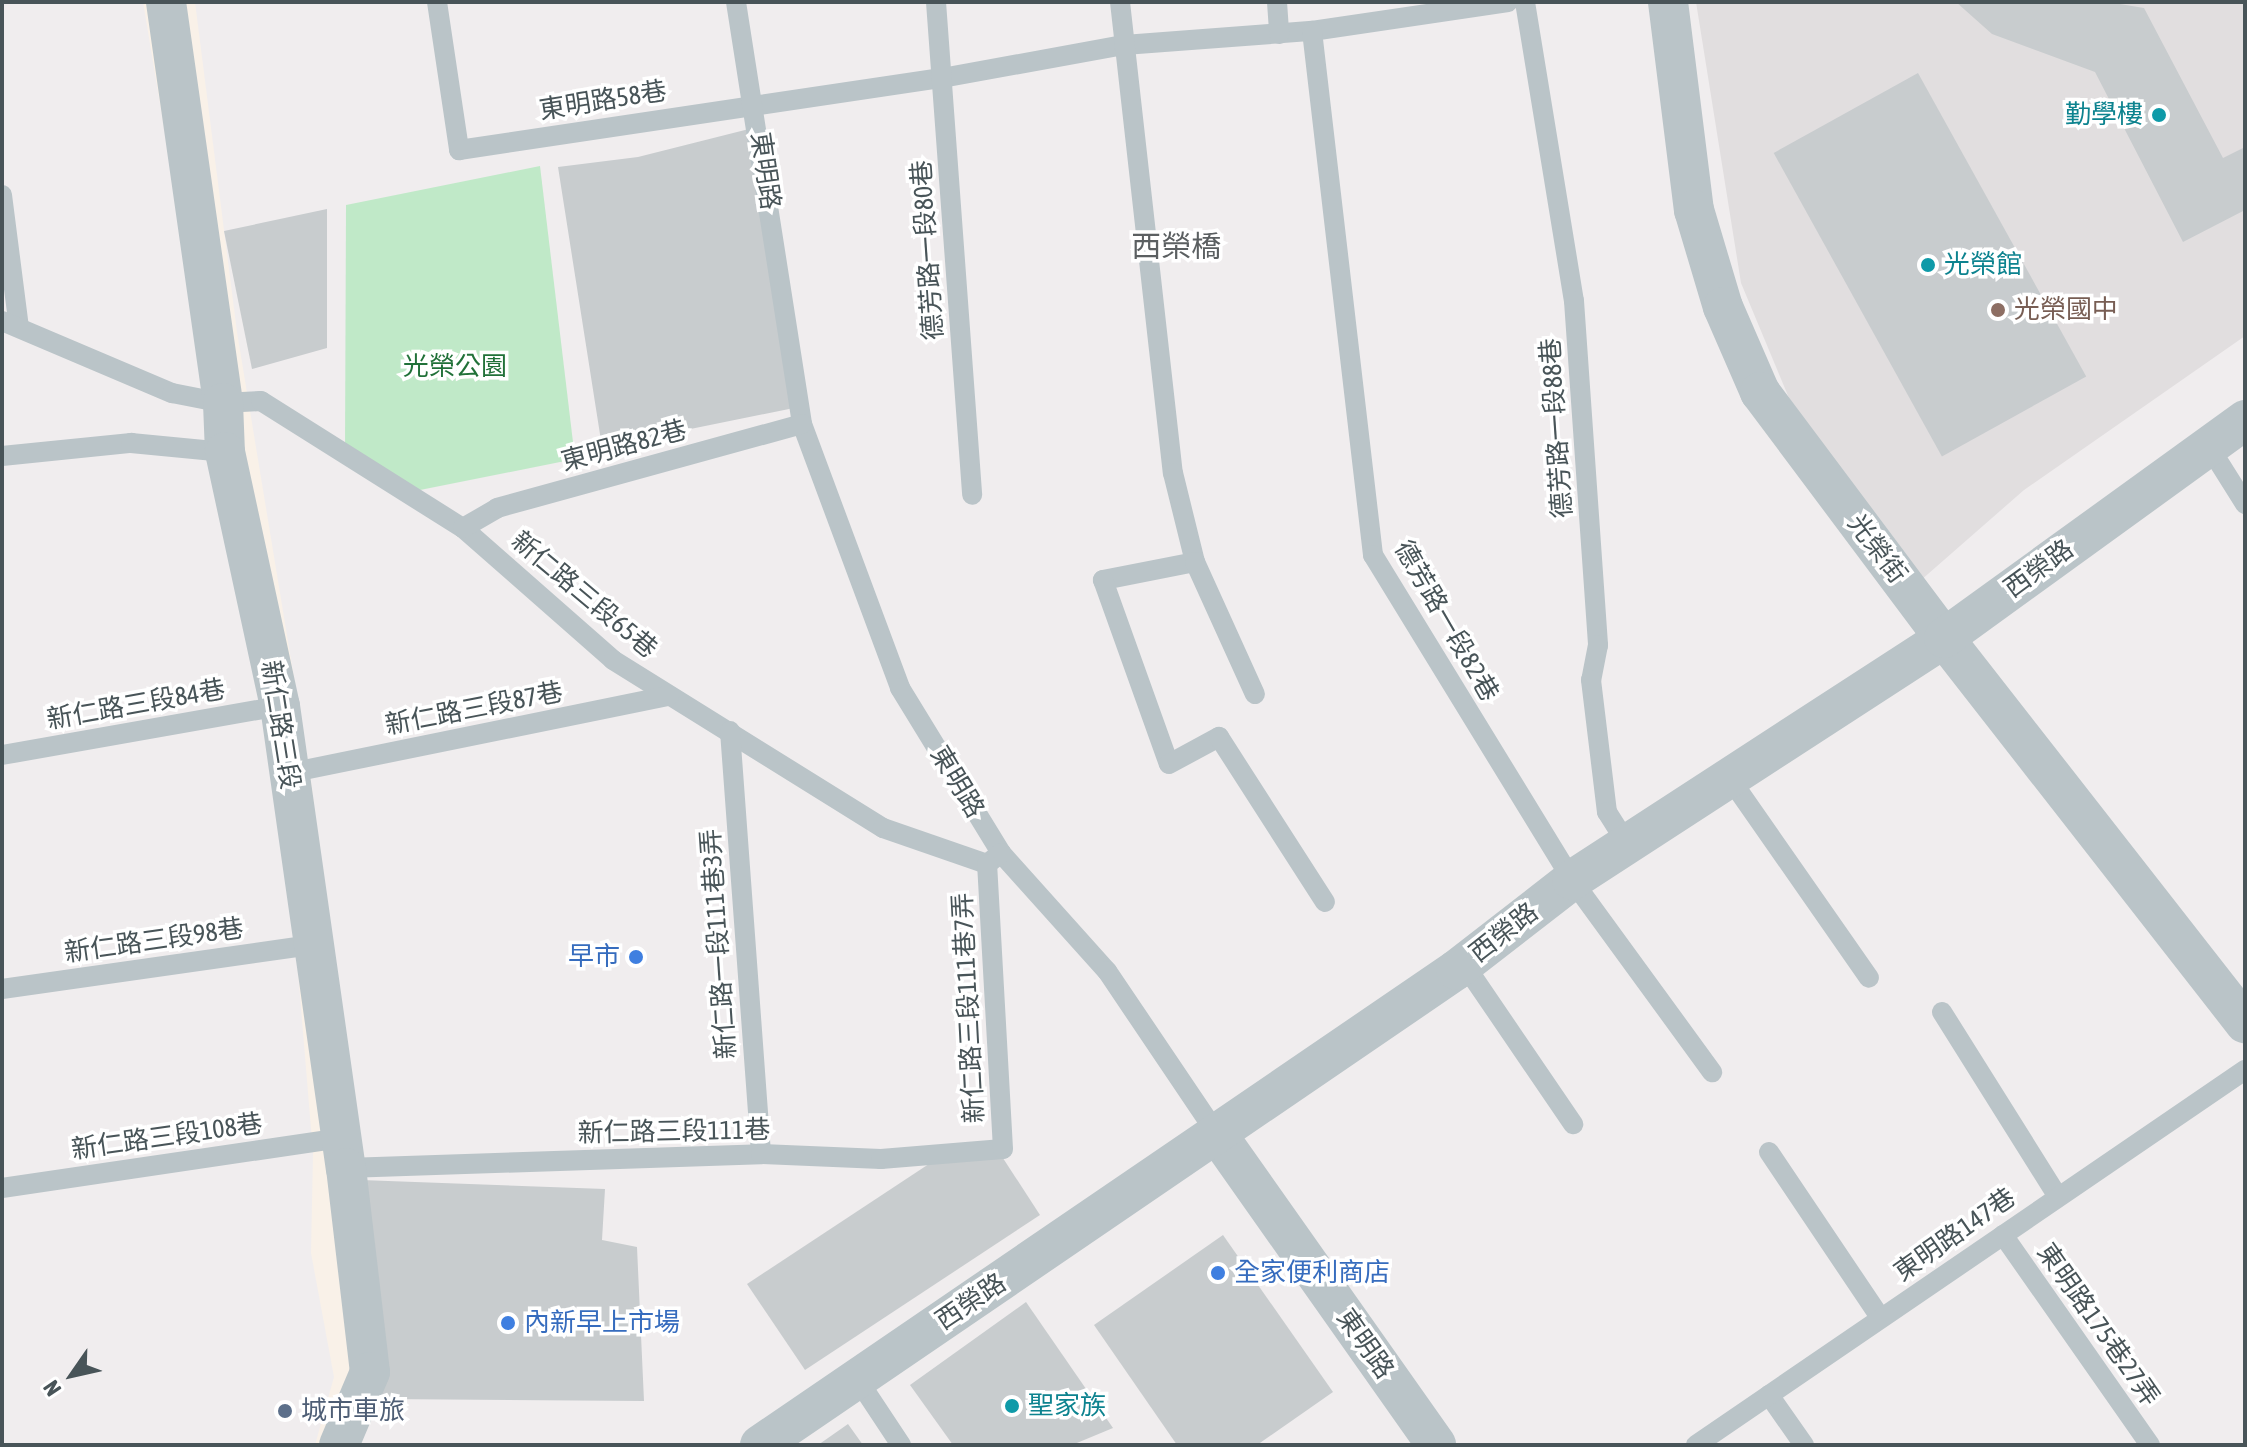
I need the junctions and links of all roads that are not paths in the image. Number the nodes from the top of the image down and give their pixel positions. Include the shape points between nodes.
1 (166, 2) edge
2 (437, 2) edge
3 (736, 2) edge
4 (936, 2) edge
5 (1120, 2) edge
6 (1277, 2) edge
7 (1508, 2) edge
8 (1525, 2) edge
9 (1668, 2) edge
10 (1312, 31) junction
11 (1279, 34) junction
12 (1124, 45) junction
13 (942, 78) junction
14 (755, 104) junction
15 (2, 195) edge
16 (10, 324) edge
17 (223, 403) junction
18 (2245, 420) edge
19 (802, 424) junction
20 (2208, 445) junction
21 (225, 452) junction
22 (2, 456) edge
23 (972, 495) dead end
24 (2245, 504) edge
25 (463, 528) junction
26 (1195, 562) junction
27 (1944, 638) junction
28 (1255, 694) dead end
29 (669, 696) junction
30 (280, 706) junction
31 (730, 731) junction
32 (2, 755) edge
33 (289, 773) junction
34 (1731, 780) junction
35 (1629, 847) junction
36 (994, 859) junction
37 (1572, 880) junction
38 (1325, 902) dead end
39 (313, 945) junction
40 (1464, 964) junction
41 (1869, 978) dead end
42 (2, 989) edge
43 (1942, 1012) dead end
44 (2245, 1023) edge
45 (2245, 1070) edge
46 (1712, 1072) dead end
47 (1573, 1124) dead end
48 (1217, 1134) junction
49 (1003, 1149) joint
50 (1769, 1152) dead end
51 (343, 1153) junction
52 (761, 1154) junction
53 (2, 1188) edge
54 (2057, 1195) junction
55 (2003, 1235) junction
56 (1880, 1317) junction
57 (858, 1380) junction
58 (1769, 1395) junction
59 (339, 1445) edge
60 (760, 1445) edge
61 (901, 1445) edge
62 (1436, 1445) edge
63 (1696, 1445) edge
64 (1804, 1445) edge
65 (2150, 1445) edge

1 - 17 street, 新仁路三段
2 - 14 lane, 東明路58巷 via 459,150
3 - 14 lane, 東明路
4 - 13 lane, 德芳路一段80巷
5 - 12 lane
6 - 11 lane
7 - 10 lane, 東明路58巷
8 - 35 lane, 德芳路一段88巷 via 1574,301 1598,645 1591,680 1607,812
9 - 27 street, 光榮街 via 1694,210 1723,307 1760,392
10 - 11 lane, 東明路58巷
10 - 37 lane, 德芳路一段82巷 via 1373,555
11 - 12 lane, 東明路58巷
12 - 13 lane, 東明路58巷
12 - 26 lane via 1173,473
13 - 14 lane, 東明路58巷
13 - 23 lane, 德芳路一段80巷
14 - 19 lane, 東明路
15 - 16 lane
16 - 17 lane, 新仁路三段65巷 via 172,393
17 - 21 street, 新仁路三段
17 - 25 lane, 新仁路三段65巷 via 261,401
18 - 20 street, 西榮路
19 - 25 lane, 東明路82巷 via 497,508
19 - 36 lane, 東明路 via 900,688
20 - 24 lane
20 - 27 street, 西榮路
21 - 22 lane via 131,443
21 - 30 street, 新仁路三段
25 - 29 lane, 新仁路三段65巷 via 613,660
26 - 28 lane
26 - 38 lane via 1103,580 1169,764 1219,737
27 - 34 street, 西榮路
27 - 44 street, 光榮街
29 - 31 lane, 新仁路三段65巷
29 - 33 lane, 新仁路三段87巷
30 - 32 lane, 新仁路三段84巷
30 - 33 street, 新仁路三段
31 - 36 lane, 新仁路三段65巷 via 883,828
31 - 52 lane, 新仁路一段111巷3弄
33 - 39 street, 新仁路三段
34 - 35 street, 西榮路
34 - 41 lane
35 - 37 street, 西榮路
36 - 48 lane, 東明路 via 1107,971
36 - 49 lane, 新仁路三段111巷7弄
37 - 40 street, 西榮路
37 - 46 lane, 德芳路一段82巷
39 - 42 lane, 新仁路三段98巷
39 - 51 street, 新仁路三段
40 - 47 lane
40 - 48 street, 西榮路
43 - 54 lane
45 - 54 lane, 東明路147巷
48 - 57 street, 西榮路
48 - 62 street, 東明路
49 - 52 lane, 新仁路三段111巷 via 881,1159
50 - 56 lane
51 - 52 lane, 新仁路三段111巷
51 - 53 lane, 新仁路三段108巷
51 - 59 street, 新仁路三段 via 370,1372
54 - 55 lane, 東明路147巷
55 - 56 lane, 東明路147巷
55 - 65 lane, 東明路175巷27弄
56 - 58 lane, 東明路147巷
57 - 60 street, 西榮路
57 - 61 lane
58 - 63 lane, 東明路147巷
58 - 64 lane

